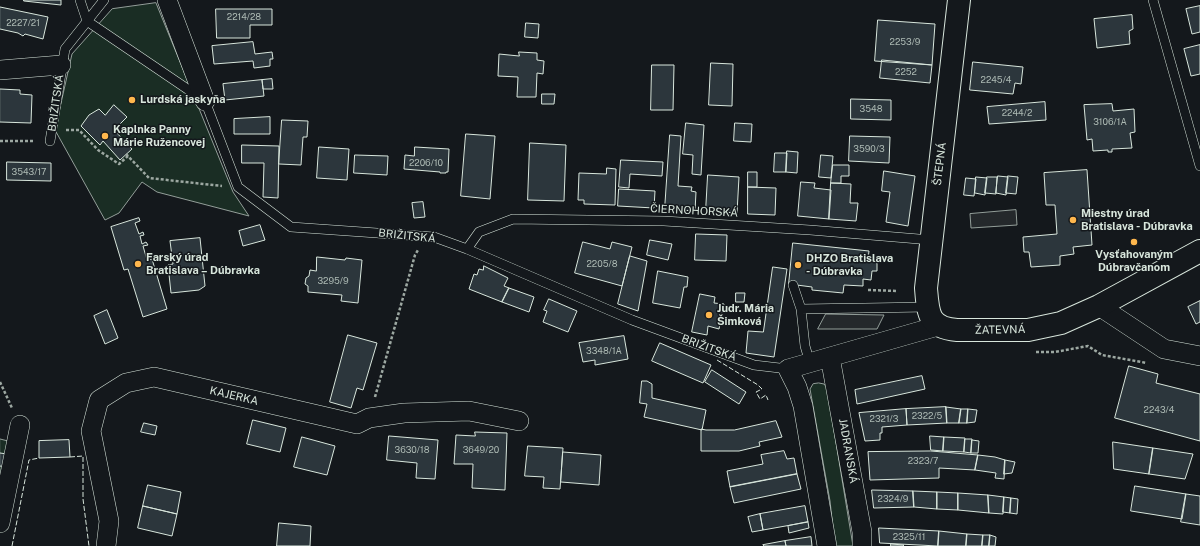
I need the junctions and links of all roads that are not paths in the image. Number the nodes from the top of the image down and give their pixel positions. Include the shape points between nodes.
1 (80, 0) edge
2 (104, 0) edge
3 (167, 0) edge
4 (959, 0) edge
5 (1153, 0) edge
6 (87, 21) junction
7 (61, 65) junction
8 (0, 70) edge
9 (205, 101) junction
10 (50, 141) road end
11 (1200, 166) edge
12 (931, 240) junction
13 (467, 249) junction
14 (1200, 251) edge
15 (793, 285) dead end
16 (1099, 306) junction
17 (801, 309) junction
18 (933, 317) junction
19 (1200, 356) edge
20 (830, 357) junction
21 (810, 363) junction
22 (788, 369) junction
23 (520, 420) dead end
24 (20, 425) road end
25 (0, 523) edge
26 (106, 546) edge
27 (827, 546) edge
28 (862, 546) edge

1 - 6 lane
2 - 6 lane, BRIŽITSKÁ
3 - 9 street
4 - 12 street, ŠTEPNÁ
5 - 11 lane
6 - 7 lane, BRIŽITSKÁ via 65,49
6 - 9 lane
7 - 8 street, BRIŽITSKÁ
7 - 10 lane, BRIŽITSKÁ
9 - 13 lane, BRIŽITSKÁ via 238,187 291,227 434,237
12 - 13 lane, ČIERNOHORSKÁ via 664,221 513,219 479,232
12 - 18 street, ŠTEPNÁ via 926,288
13 - 22 lane, BRIŽITSKÁ via 632,320 754,364
14 - 16 street, ŽATEVNÁ
15 - 17 lane
16 - 18 street, ŽATEVNÁ via 1061,323 1028,330 948,330
16 - 19 street via 1164,349
17 - 18 lane
17 - 21 lane via 805,346
18 - 20 street, ŽATEVNÁ
20 - 21 street, ŽATEVNÁ
20 - 28 street, JADRANSKÁ via 862,532
21 - 22 street, ŽATEVNÁ
22 - 27 street via 803,406
23 - 26 street, KAJERKA via 469,411 404,413 369,418 357,424 154,377 126,383 99,400 92,431 109,521
24 - 25 street

